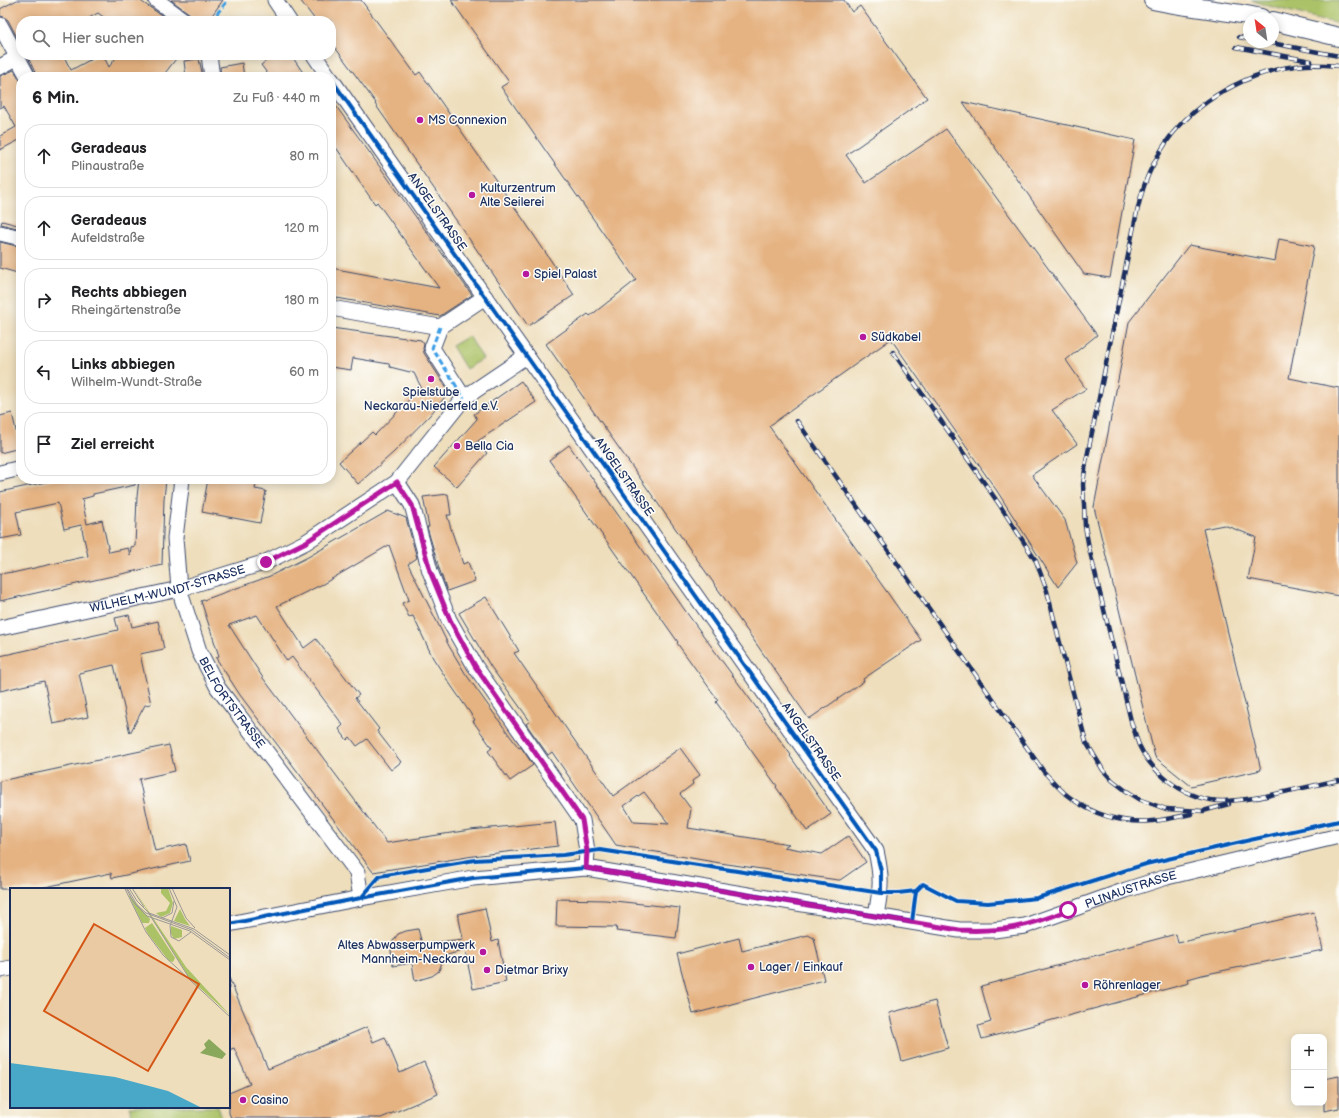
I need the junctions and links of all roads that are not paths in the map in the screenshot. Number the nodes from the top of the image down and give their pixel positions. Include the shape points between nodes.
1 (156, 0) edge
2 (275, 0) edge
3 (1153, 0) edge
4 (1215, 0) edge
5 (1174, 2) edge
6 (1240, 13) junction
7 (1243, 14) edge
8 (178, 16) edge
9 (286, 16) edge
10 (1279, 22) edge
11 (0, 25) edge
12 (1339, 37) edge
13 (16, 53) edge
14 (16, 58) edge
15 (20, 60) edge
16 (210, 60) edge
17 (317, 60) edge
18 (0, 67) edge
19 (26, 72) edge
20 (211, 72) edge
21 (326, 72) edge
22 (336, 87) edge
23 (0, 233) edge
24 (16, 237) edge
25 (485, 297) junction
26 (336, 309) edge
27 (440, 326) junction
28 (526, 356) junction
29 (464, 398) junction
30 (16, 469) edge
31 (0, 473) edge
32 (397, 482) junction
33 (181, 484) edge
34 (179, 589) junction
35 (0, 628) edge
36 (1339, 836) edge
37 (586, 868) junction
38 (361, 898) junction
39 (876, 915) junction
40 (230, 924) edge
41 (10, 968) edge
42 (0, 970) edge

1 - 8 street
2 - 9 street
3 - 5 street
4 - 6 street
5 - 6 street
6 - 7 street
10 - 12 street
11 - 13 street
14 - 18 street
15 - 19 street
16 - 20 street
17 - 21 street
22 - 25 street, ANGELSTRASSE
23 - 24 street
25 - 27 street
25 - 28 street, ANGELSTRASSE
26 - 27 street
27 - 29 street via 432,348
28 - 29 street, WILHELM-WUNDT-STRASSE
28 - 39 street, ANGELSTRASSE via 876,851 881,871
29 - 32 street, WILHELM-WUNDT-STRASSE
30 - 31 street
32 - 34 street, WILHELM-WUNDT-STRASSE via 306,542 266,562
32 - 37 street via 412,505 430,571 450,620 475,666 582,820 587,851
33 - 34 street, BELFORTSTRASSE via 175,538
34 - 35 street, WILHELM-WUNDT-STRASSE
34 - 38 street, BELFORTSTRASSE via 199,651 218,688 357,872
36 - 39 street, PLINAUSTRASSE via 1167,877 1046,920 1009,929 959,930
37 - 38 street, PLINAUSTRASSE via 473,878
37 - 39 street, PLINAUSTRASSE
38 - 40 street, PLINAUSTRASSE
41 - 42 street

